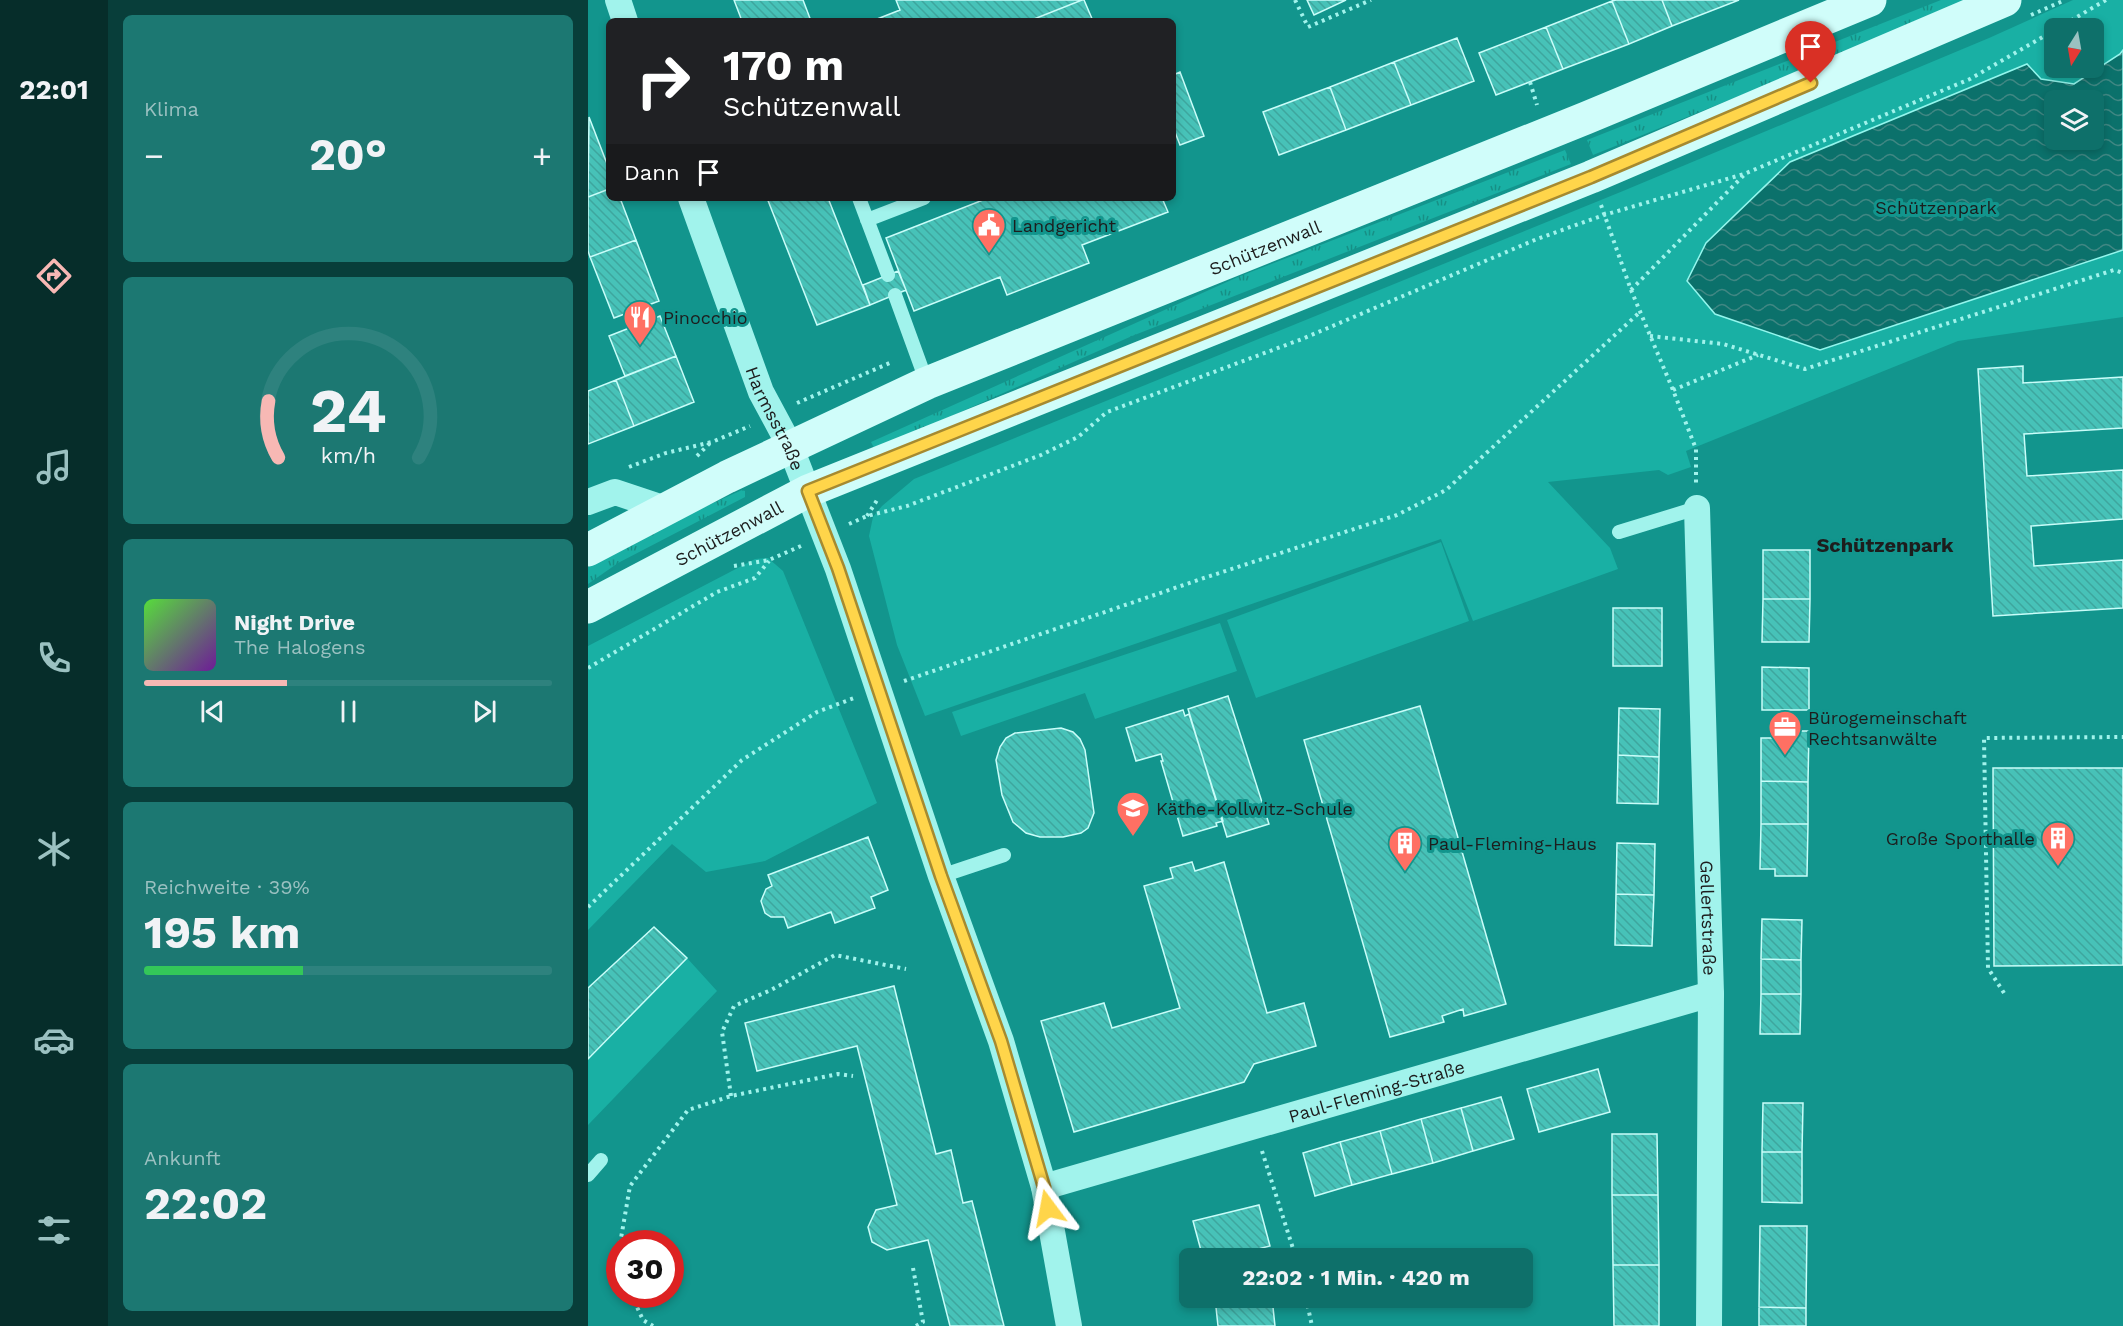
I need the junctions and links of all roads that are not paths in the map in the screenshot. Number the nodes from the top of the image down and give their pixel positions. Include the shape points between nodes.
1 (618, 0) edge
2 (1870, 0) edge
3 (2005, 0) edge
4 (1829, 8) edge
5 (625, 18) edge
6 (692, 201) edge
7 (860, 201) edge
8 (916, 201) edge
9 (867, 220) junction
10 (888, 275) dead end
11 (895, 295) dead end
12 (927, 383) junction
13 (789, 446) junction
14 (808, 491) junction
15 (588, 502) edge
16 (666, 508) junction
17 (1697, 508) joint
18 (1618, 532) dead end
19 (588, 550) edge
20 (588, 607) edge
21 (1004, 855) dead end
22 (941, 876) junction
23 (1711, 994) junction
24 (601, 1160) dead end
25 (588, 1174) edge
26 (1044, 1187) junction
27 (1069, 1326) edge
28 (1709, 1326) edge

1 - 5 street
2 - 4 main road, Schützenwall
3 - 14 main road, Schützenwall via 1591,177
4 - 12 main road, Schützenwall via 1597,114
6 - 13 street, Harmsstraße via 761,392
7 - 9 lane
8 - 9 lane
9 - 10 lane
11 - 12 lane
12 - 13 main road, Schützenwall
13 - 14 street, Harmsstraße
13 - 16 main road, Schützenwall
14 - 20 main road, Schützenwall
14 - 22 street, Harmsstraße via 838,568
15 - 16 street via 615,492
16 - 19 main road, Schützenwall
17 - 18 lane
17 - 23 street, Gellertstraße
21 - 22 lane
22 - 26 street, Harmsstraße via 1001,1041
23 - 26 street, Paul-Fleming-Straße
23 - 28 street, Gellertstraße
24 - 25 lane
26 - 27 street, Harmsstraße

